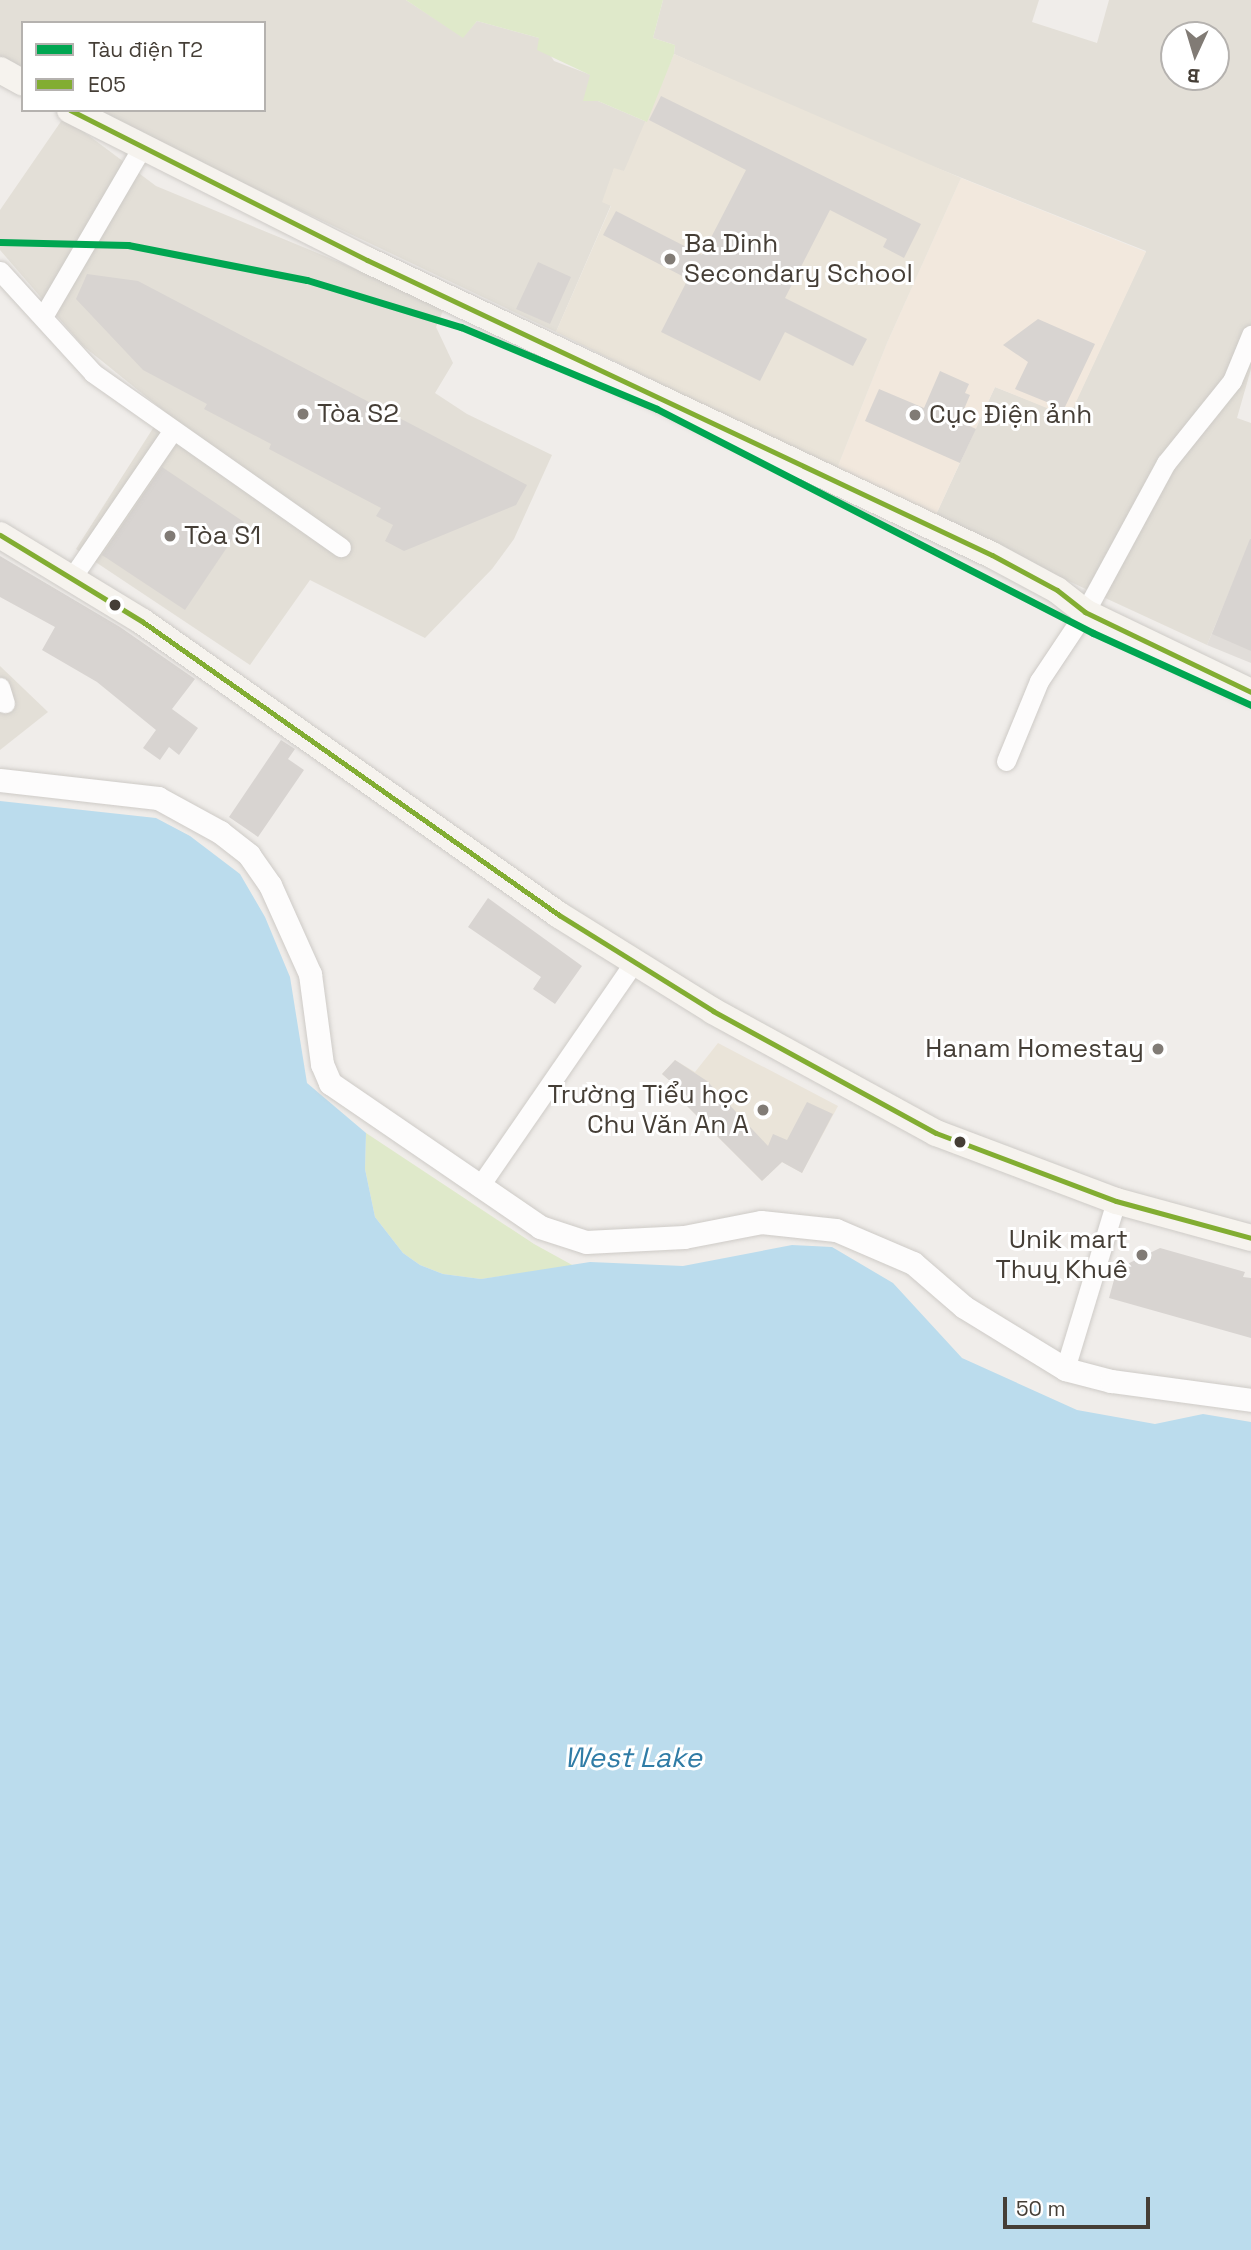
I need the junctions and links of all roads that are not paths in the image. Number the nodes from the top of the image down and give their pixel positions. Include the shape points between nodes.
1 (0, 70) edge
2 (21, 82) edge
3 (75, 112) edge
4 (142, 147) junction
5 (0, 271) edge
6 (44, 315) junction
7 (1251, 335) edge
8 (173, 430) junction
9 (0, 535) edge
10 (341, 547) dead end
11 (73, 576) junction
12 (1085, 612) junction
13 (1251, 692) edge
14 (1006, 761) dead end
15 (0, 780) edge
16 (634, 962) junction
17 (479, 1188) junction
18 (1116, 1201) junction
19 (1251, 1238) edge
20 (1065, 1369) junction
21 (1251, 1401) edge

1 - 2 main road
3 - 4 main road
4 - 6 street
4 - 12 main road via 367,260 992,555 1057,590
5 - 6 street
6 - 8 street via 93,373
7 - 12 street via 1232,381 1166,463
8 - 10 street
8 - 11 street
9 - 11 main road
11 - 16 main road via 486,866
12 - 13 main road
12 - 14 street via 1038,681
15 - 17 street via 158,798 220,832 249,855 270,885 310,974 322,1064 330,1083
16 - 17 street
16 - 18 main road via 936,1133
17 - 20 street via 541,1227 586,1242 684,1237 761,1222 836,1230 913,1263 964,1307
18 - 19 main road
18 - 20 street
20 - 21 street via 1111,1381

